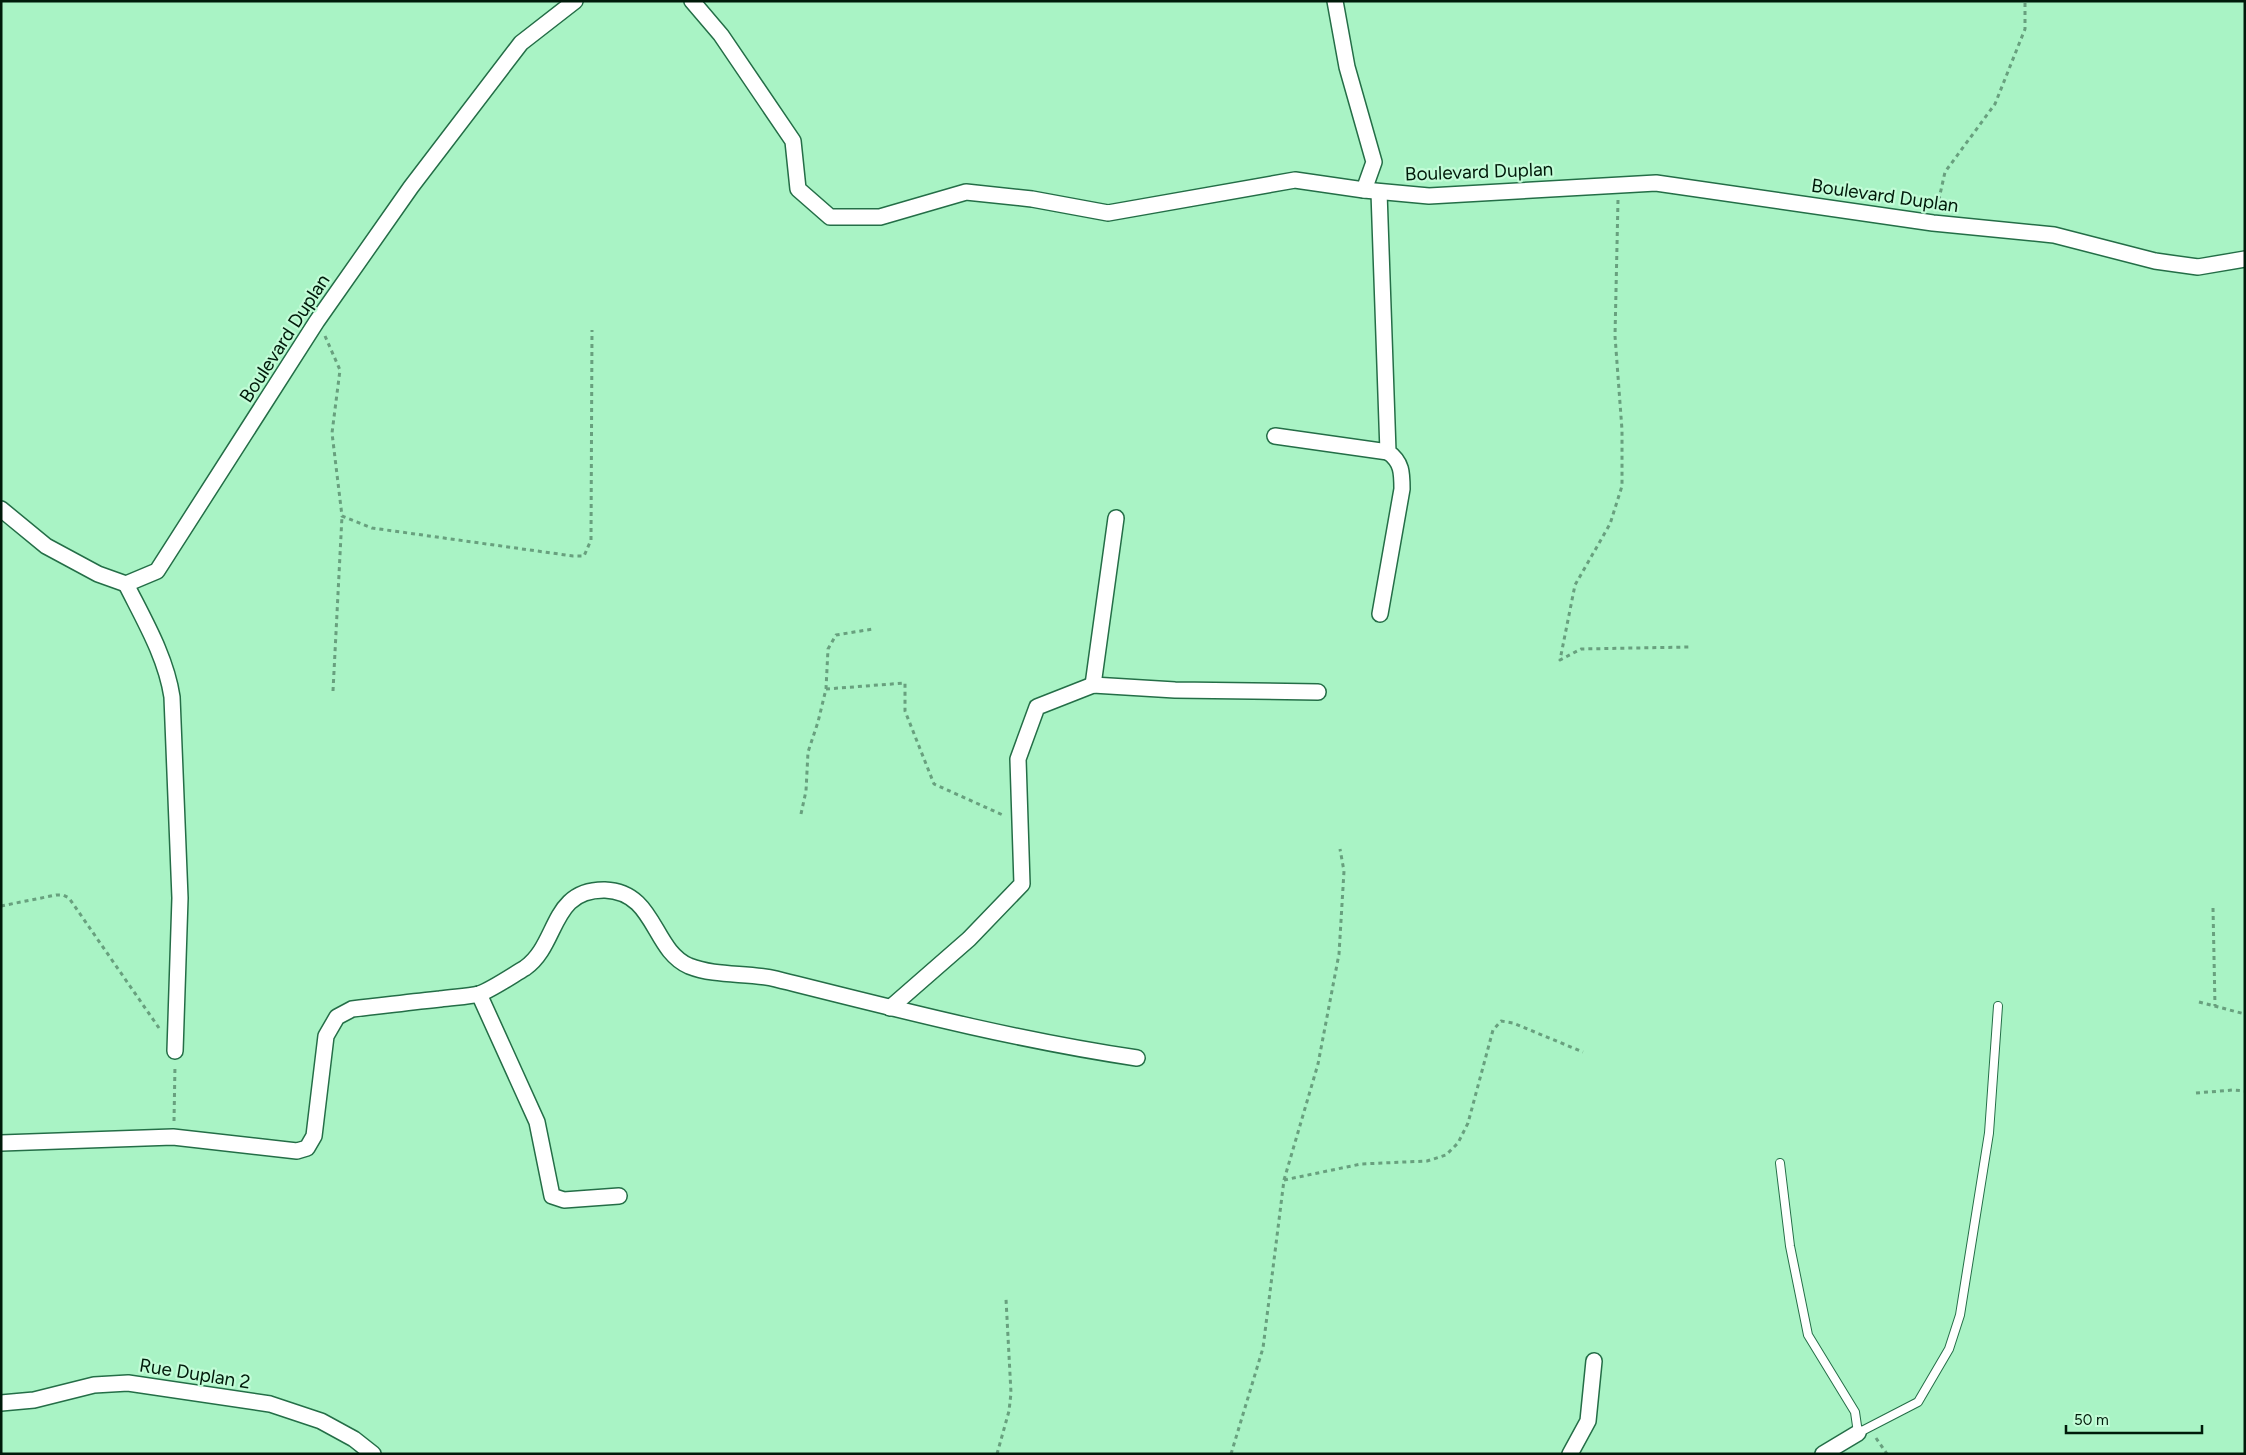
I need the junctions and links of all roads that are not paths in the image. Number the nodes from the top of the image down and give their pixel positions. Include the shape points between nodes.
1 (575, 1) edge
2 (692, 1) edge
3 (1335, 1) edge
4 (1372, 191) junction
5 (2245, 259) edge
6 (1275, 436) dead end
7 (1388, 452) junction
8 (1, 509) edge
9 (1116, 518) dead end
10 (126, 584) junction
11 (1380, 614) dead end
12 (1093, 685) junction
13 (1318, 692) dead end
14 (480, 994) junction
15 (1998, 1006) dead end
16 (890, 1008) junction
17 (175, 1051) road end
18 (1137, 1058) dead end
19 (1, 1143) edge
20 (1780, 1164) dead end
21 (619, 1196) dead end
22 (1594, 1361) dead end
23 (1, 1403) edge
24 (1864, 1431) junction
25 (374, 1454) edge
26 (1570, 1454) edge
27 (1823, 1454) edge

1 - 10 street, Boulevard Duplan via 521,43 411,188 317,321 157,571
2 - 4 street, Boulevard Duplan via 721,35 793,141 798,189 830,217 880,217 966,192 1108,212 1295,180
3 - 4 street via 1347,68 1374,162
4 - 5 street, Boulevard Duplan via 1429,196 1656,183 1933,223 2054,235 2155,261 2198,267
4 - 7 street
6 - 7 street
7 - 11 street via 1401,466 1402,489
8 - 10 street via 46,546 98,574
9 - 12 street
10 - 17 street via 161,657 172,697 180,898
12 - 13 street
12 - 16 street via 1037,707 1018,759 1022,884 970,940
14 - 16 street via 526,967 538,955 572,898 606,890 622,894 642,906 669,951 688,966 771,978
14 - 19 street via 352,1009 337,1016 326,1036 314,1136 307,1148 297,1151 173,1136
14 - 21 street via 537,1122 552,1196 564,1200
15 - 24 lane via 1989,1133 1960,1316 1950,1349 1918,1402
16 - 18 street via 1058,1046
20 - 24 lane via 1790,1246 1808,1335
22 - 26 street via 1590,1416
23 - 25 street, Rue Duplan 2 via 34,1400 94,1385 128,1383 270,1404 321,1421
24 - 27 street

